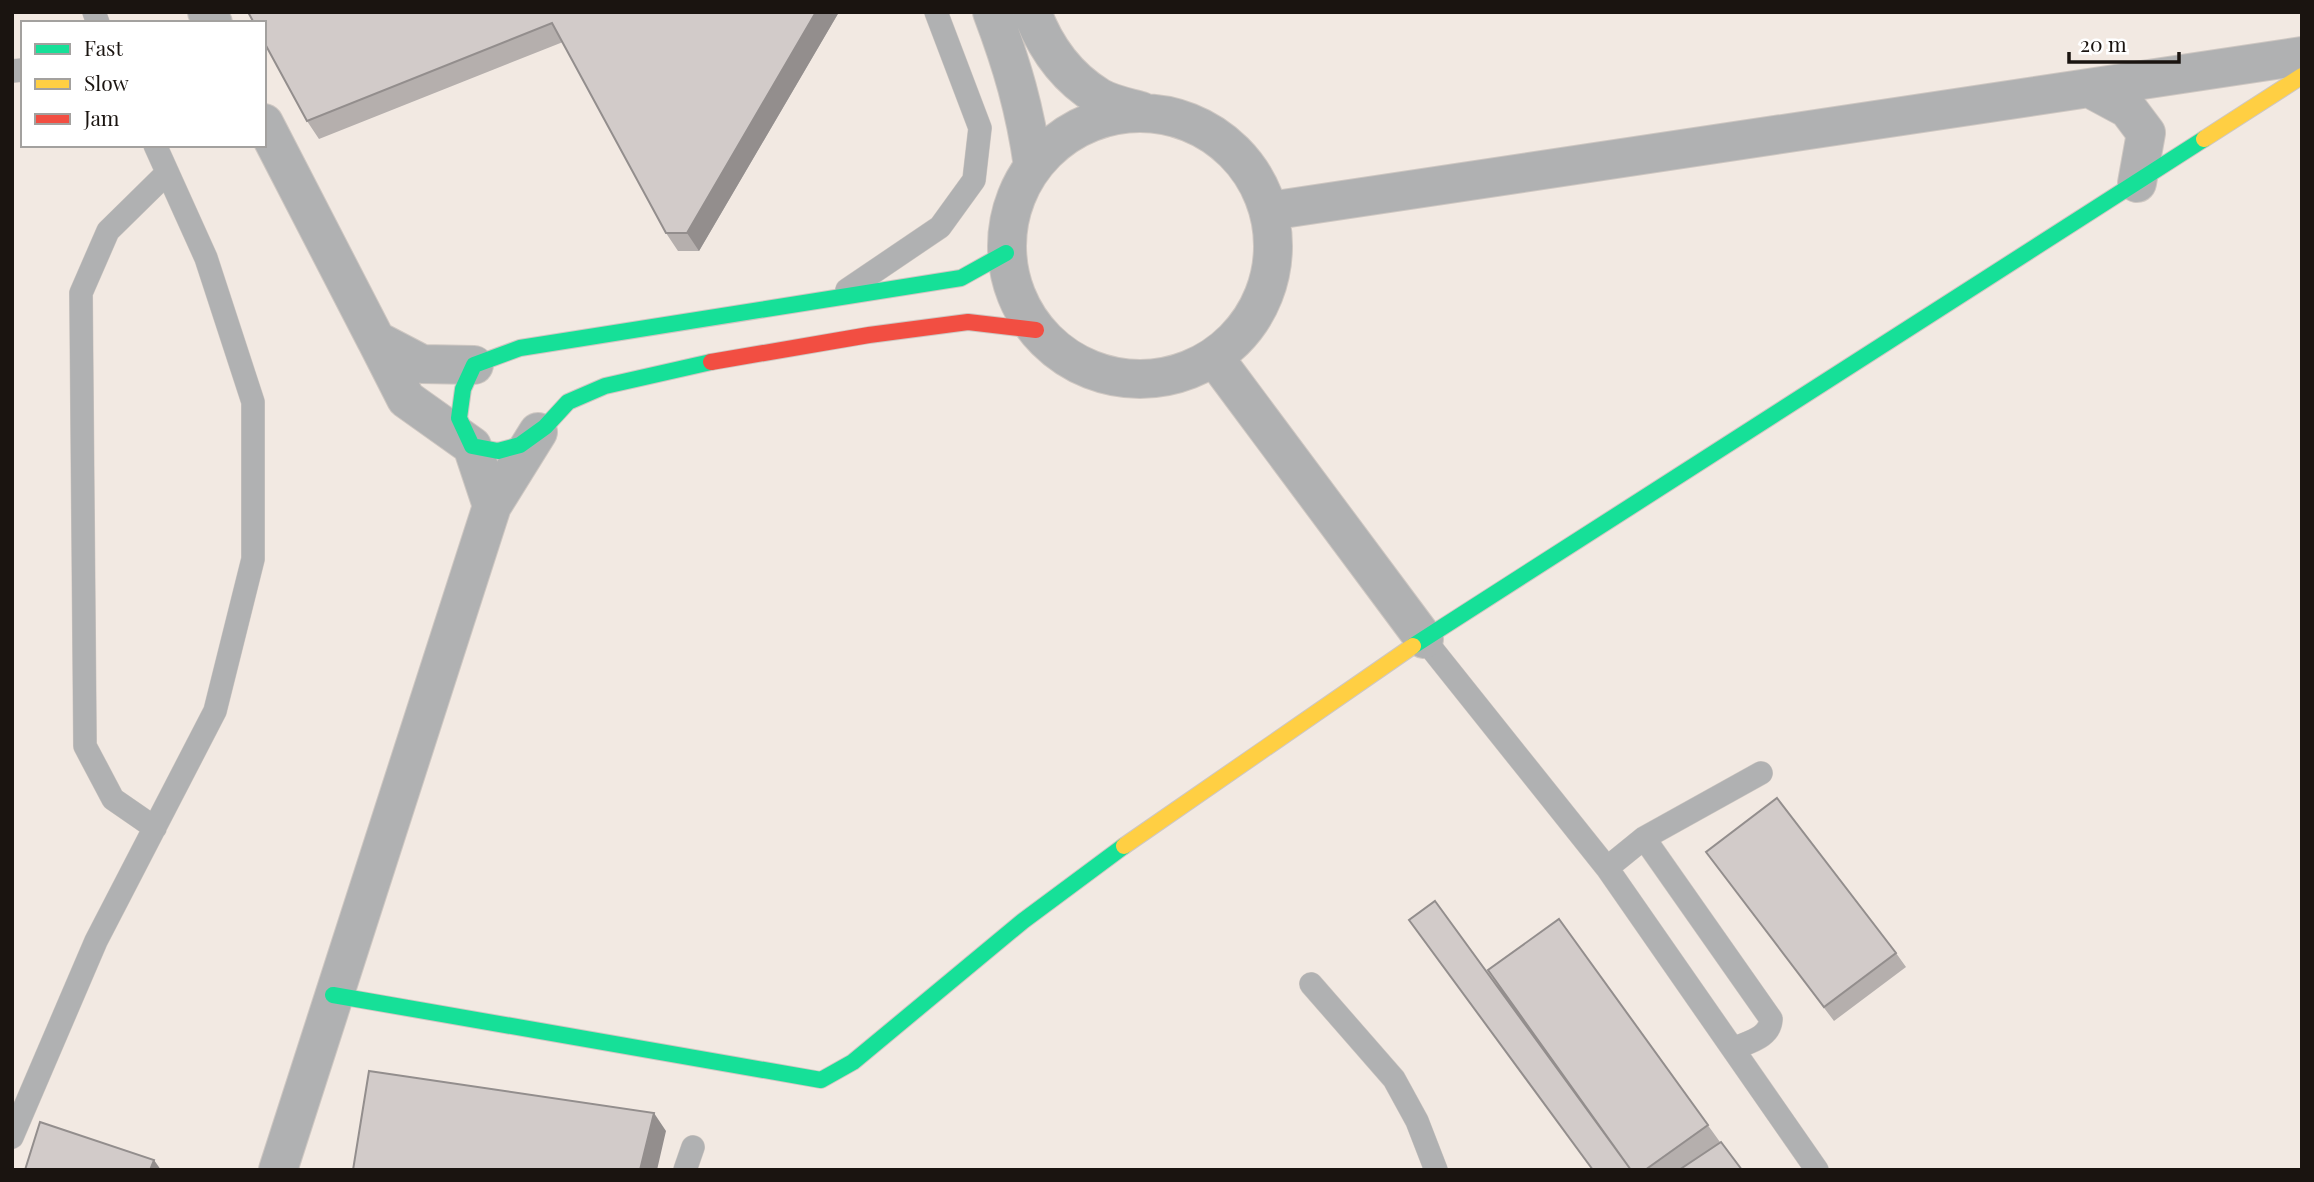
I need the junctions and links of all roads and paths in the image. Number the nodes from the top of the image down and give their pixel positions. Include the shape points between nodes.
1 (936, 12) edge
2 (992, 12) edge
3 (1032, 12) edge
4 (2302, 56) edge
5 (2302, 76) edge
6 (2089, 88) junction
7 (1146, 113) junction
8 (266, 127) edge
9 (156, 147) edge
10 (1033, 166) junction
11 (167, 173) junction
12 (2137, 183) junction
13 (1269, 211) junction
14 (1006, 253) junction
15 (835, 298) junction
16 (1036, 330) junction
17 (376, 340) junction
18 (1213, 357) junction
19 (474, 365) junction
20 (538, 432) junction
21 (472, 446) junction
22 (492, 506) junction
23 (1424, 639) junction
24 (1761, 773) dead end
25 (155, 828) junction
26 (1644, 838) junction
27 (1607, 868) junction
28 (1311, 984) dead end
29 (333, 995) junction
30 (1733, 1049) junction
31 (12, 1137) edge
32 (693, 1147) dead end
33 (278, 1170) edge
34 (685, 1170) edge
35 (1436, 1170) edge
36 (1817, 1170) edge

1 - 15 lane via 980,128 974,180 940,227
2 - 10 street via 1026,117
3 - 7 street via 1042,38 1068,73 1100,98
4 - 6 street
5 - 12 street
6 - 12 street via 2128,109 2146,133
6 - 13 street
7 - 10 street via 1091,121 1044,152
7 - 13 street via 1173,117 1223,142 1243,162
8 - 17 street
9 - 11 lane
10 - 14 street via 1014,199
11 - 25 lane via 206,258 253,402 253,559 215,711
11 - 25 lane via 108,231 81,293 85,746 113,799
12 - 23 street
13 - 18 street via 1274,239 1265,293 1235,340
14 - 15 street via 961,278
14 - 16 street via 1021,307
15 - 19 street via 520,348
16 - 18 street via 1080,365 1133,379 1161,378
16 - 20 street via 968,322 728,358 605,386 568,402
17 - 19 street via 422,364
17 - 21 street via 406,398
18 - 23 street
19 - 21 street via 463,389 459,418
20 - 21 street via 498,451
20 - 22 street
21 - 22 street
22 - 29 street
23 - 27 lane
23 - 29 street via 1144,831 1023,922 853,1062 821,1080
24 - 26 lane
25 - 31 lane via 96,941
26 - 27 lane
26 - 30 lane via 1771,1019 1764,1035
27 - 30 lane
28 - 35 lane via 1394,1079
29 - 33 street
30 - 36 lane
32 - 34 lane

